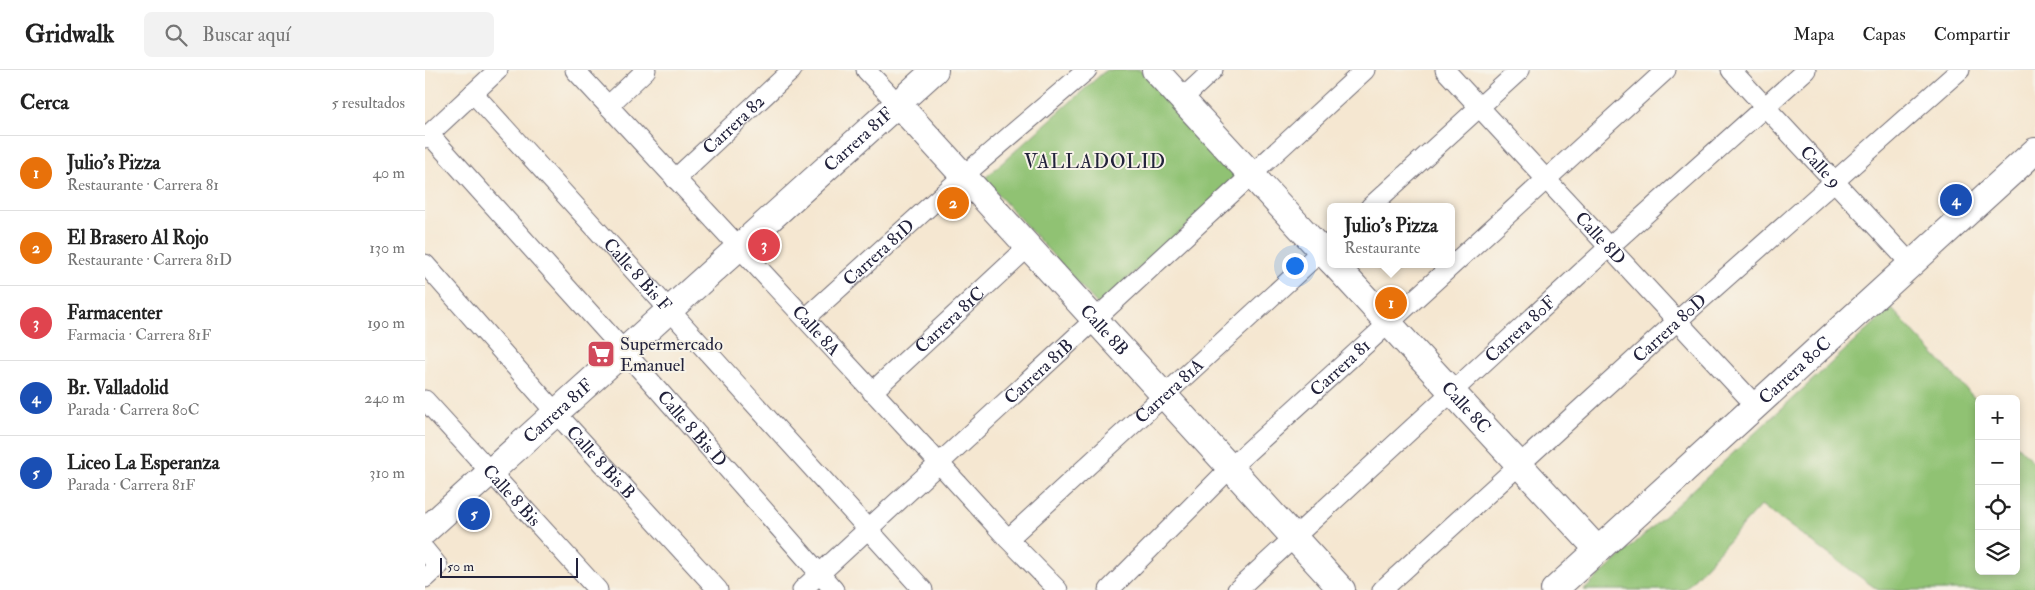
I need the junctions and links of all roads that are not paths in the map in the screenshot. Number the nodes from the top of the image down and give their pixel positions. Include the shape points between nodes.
1 (498, 70) edge
2 (575, 70) edge
3 (646, 70) edge
4 (792, 70) edge
5 (866, 70) edge
6 (935, 70) edge
7 (1087, 70) edge
8 (1155, 70) edge
9 (1213, 70) edge
10 (1365, 70) edge
11 (1445, 70) edge
12 (1520, 70) edge
13 (1666, 70) edge
14 (1731, 70) edge
15 (1806, 70) edge
16 (1960, 70) edge
17 (473, 93) junction
18 (1182, 99) junction
19 (898, 104) junction
20 (608, 106) junction
21 (1765, 106) junction
22 (1479, 107) junction
23 (427, 136) edge
24 (2035, 151) edge
25 (1252, 175) junction
26 (963, 176) junction
27 (1545, 178) junction
28 (675, 179) junction
29 (1835, 181) junction
30 (1374, 203) edge
31 (1028, 247) junction
32 (1609, 247) junction
33 (739, 248) junction
34 (1327, 253) edge
35 (1327, 257) edge
36 (1455, 261) edge
37 (425, 264) edge
38 (1911, 264) junction
39 (1340, 268) edge
40 (1448, 268) edge
41 (670, 310) junction
42 (806, 318) junction
43 (1095, 319) junction
44 (1677, 321) junction
45 (1388, 323) junction
46 (624, 351) junction
47 (872, 392) junction
48 (1451, 392) junction
49 (1164, 395) junction
50 (425, 400) edge
51 (1756, 406) junction
52 (556, 413) junction
53 (939, 463) junction
54 (1519, 465) junction
55 (1230, 468) junction
56 (490, 472) junction
57 (868, 529) junction
58 (425, 531) edge
59 (1294, 537) junction
60 (1008, 539) junction
61 (425, 550) edge
62 (1598, 550) junction
63 (819, 574) junction
64 (425, 578) edge
65 (598, 590) edge
66 (718, 590) edge
67 (801, 590) edge
68 (834, 590) edge
69 (923, 590) edge
70 (1058, 590) edge
71 (1109, 590) edge
72 (1237, 590) edge
73 (1343, 590) edge
74 (1382, 590) edge
75 (1554, 590) edge

1 - 17 street
2 - 20 street, Calle 8A
3 - 20 street
4 - 28 street, Carrera 82
5 - 19 street, Calle 8B
6 - 19 street, Carrera 81F
7 - 26 street, Carrera 81D
8 - 18 street, Calle 8C
9 - 18 street
10 - 25 street, Carrera 81B
11 - 22 street, Calle 8D
12 - 22 street
13 - 27 street, Carrera 81
14 - 21 street, Calle 9
15 - 21 street, Carrera 80F
16 - 29 street, Carrera 80D
17 - 23 street
17 - 41 street, Calle 8 Bis F
18 - 25 street, Calle 8C
19 - 26 street, Calle 8B
19 - 33 street, Carrera 81F
20 - 28 street, Calle 8A
21 - 29 street, Calle 9
21 - 32 street, Carrera 80F
22 - 27 street, Calle 8D
22 - 30 street
23 - 46 street, Calle 8 Bis D
24 - 38 street, Carrera 80C
25 - 34 street, Calle 8C
25 - 43 street, Carrera 81B
26 - 31 street, Calle 8B
26 - 42 street, Carrera 81D
27 - 32 street, Calle 8D
27 - 36 street, Carrera 81
28 - 33 street, Calle 8A
29 - 38 street, Calle 9
29 - 44 street, Carrera 80D
31 - 43 street, Calle 8B
31 - 47 street, Carrera 81C
32 - 44 street, Calle 8D
32 - 48 street, Carrera 80F
33 - 41 street, Carrera 81F
33 - 42 street, Calle 8A
35 - 49 street, Carrera 81A
37 - 52 street, Calle 8 Bis B
38 - 51 street, Carrera 80C
39 - 45 street, Calle 8C
40 - 45 street, Carrera 81
41 - 46 street, Carrera 81F
41 - 57 street, Calle 8 Bis F
42 - 47 street, Calle 8A
43 - 49 street, Calle 8B
43 - 53 street, Carrera 81B
44 - 51 street, Calle 8D
44 - 54 street, Carrera 80D
45 - 48 street, Calle 8C
45 - 55 street, Carrera 81
46 - 52 street, Carrera 81F
46 - 63 street, Calle 8 Bis D
47 - 53 street, Calle 8A
48 - 54 street, Calle 8C
48 - 59 street, Carrera 80F
49 - 55 street, Calle 8B
49 - 60 street, Carrera 81A
50 - 56 street, Calle 8 Bis
51 - 62 street, Carrera 80C
52 - 56 street, Carrera 81F
52 - 66 street, Calle 8 Bis B
53 - 57 street, Carrera 81B
53 - 60 street, Calle 8A
54 - 62 street, Calle 8C
54 - 74 street, Carrera 80D
55 - 59 street, Calle 8B
55 - 71 street, Carrera 81
56 - 58 street, Carrera 81F
56 - 65 street, Calle 8 Bis
57 - 63 street, Carrera 81B
57 - 69 street, Calle 8 Bis F
59 - 72 street, Carrera 80F
59 - 73 street, Calle 8B
60 - 70 street, Calle 8A
61 - 64 street via 438,566
62 - 75 street, Carrera 80C
63 - 67 street, Carrera 81B
63 - 68 street, Calle 8 Bis D

